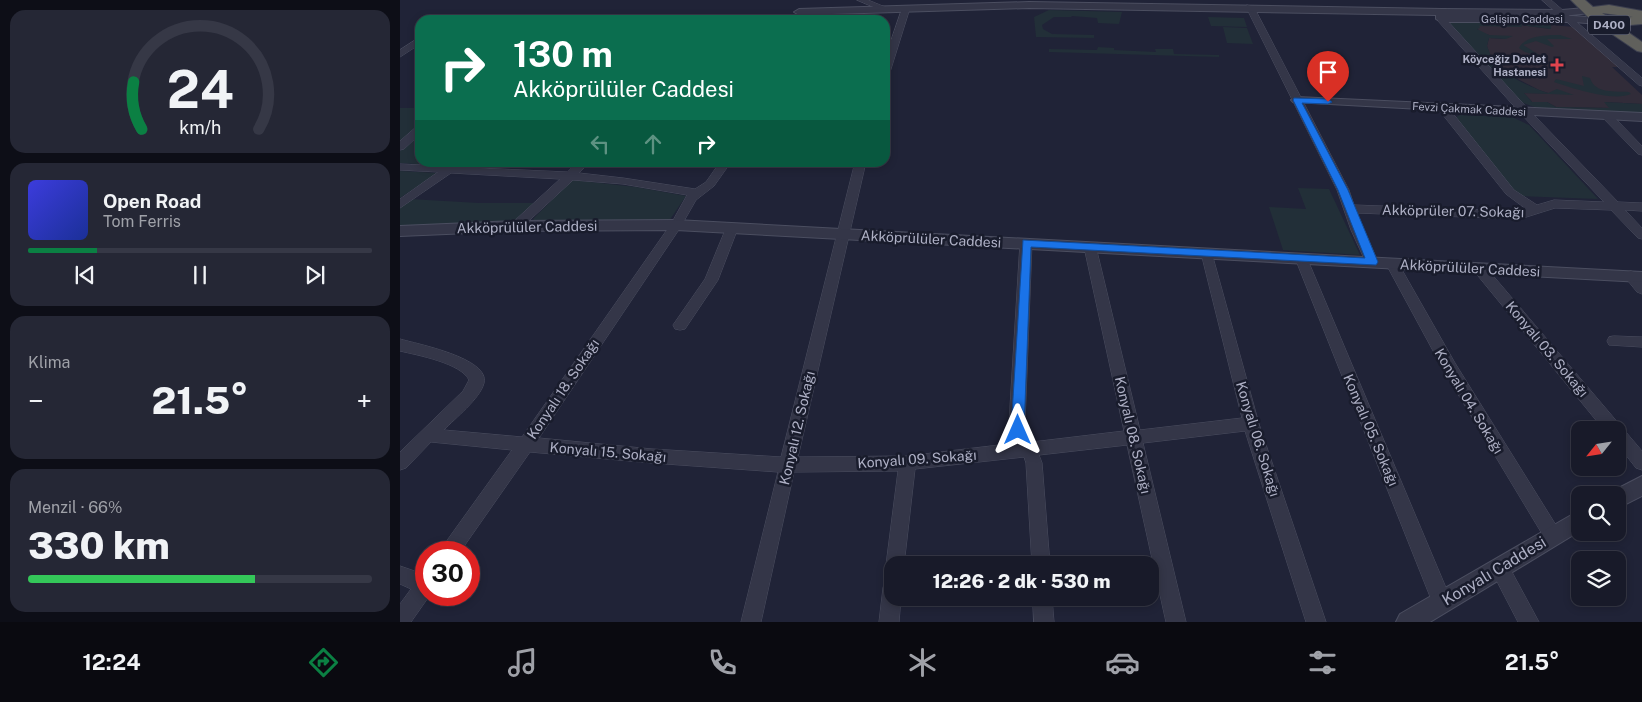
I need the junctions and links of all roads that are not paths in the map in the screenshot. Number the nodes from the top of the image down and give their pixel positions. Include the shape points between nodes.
1 (861, 0) edge
2 (1546, 0) edge
3 (1577, 0) edge
4 (1250, 7) junction
5 (906, 8) junction
6 (886, 9) junction
7 (800, 12) dead end
8 (1442, 15) junction
9 (1566, 16) junction
10 (1618, 16) edge
11 (415, 44) edge
12 (1642, 48) edge
13 (400, 54) edge
14 (890, 57) edge
15 (1642, 83) edge
16 (1297, 100) junction
17 (1443, 108) junction
18 (1525, 112) junction
19 (1607, 116) junction
20 (1642, 117) edge
21 (415, 134) edge
22 (400, 147) edge
23 (1642, 152) edge
24 (400, 167) edge
25 (453, 167) edge
26 (580, 167) edge
27 (722, 167) edge
28 (860, 167) edge
29 (449, 170) junction
30 (571, 176) junction
31 (696, 193) junction
32 (400, 204) edge
33 (1614, 206) junction
34 (1642, 207) edge
35 (1350, 209) junction
36 (1536, 210) junction
37 (676, 225) junction
38 (516, 226) junction
39 (732, 228) junction
40 (400, 231) edge
41 (843, 234) junction
42 (1642, 235) edge
43 (1026, 243) junction
44 (1090, 247) junction
45 (1207, 253) junction
46 (1301, 258) junction
47 (1372, 262) junction
48 (1392, 264) junction
49 (1479, 268) junction
50 (1636, 277) edge
51 (1642, 289) edge
52 (680, 325) dead end
53 (1614, 341) dead end
54 (1642, 342) edge
55 (400, 346) edge
56 (1606, 421) edge
57 (1251, 424) junction
58 (427, 435) junction
59 (1134, 438) junction
60 (526, 444) junction
61 (1626, 444) edge
62 (1028, 449) junction
63 (907, 462) junction
64 (400, 463) edge
65 (1642, 463) edge
66 (789, 466) junction
67 (1642, 485) edge
68 (1626, 494) edge
69 (1571, 525) edge
70 (1553, 536) junction
71 (457, 541) edge
72 (896, 556) edge
73 (1041, 556) edge
74 (1499, 568) junction
75 (400, 575) edge
76 (415, 580) edge
77 (415, 600) edge
78 (1442, 602) junction
79 (890, 606) edge
80 (1043, 606) edge
81 (400, 621) edge
82 (752, 622) edge
83 (889, 622) edge
84 (1044, 622) edge
85 (1176, 622) edge
86 (1316, 622) edge
87 (1408, 622) edge
88 (1529, 622) edge

1 - 6 street
2 - 9 street
3 - 10 highway, D400
4 - 5 street, Gelişim Caddesi via 1029,5
4 - 8 street, Gelişim Caddesi
4 - 16 street
5 - 6 street, Gelişim Caddesi
5 - 14 street
6 - 7 street, Gelişim Caddesi
8 - 9 street, Gelişim Caddesi
8 - 18 street
9 - 10 street, Gelişim Caddesi
9 - 10 street, Gelişim Caddesi
9 - 15 street
10 - 12 highway, D400
11 - 13 street
16 - 17 street, Fevzi Çakmak Caddesi
16 - 35 street
17 - 18 street, Fevzi Çakmak Caddesi
17 - 36 street via 1510,192
18 - 19 street, Fevzi Çakmak Caddesi
18 - 33 street
19 - 20 street, Fevzi Çakmak Caddesi
19 - 23 street
21 - 22 street
24 - 29 street
25 - 29 street
26 - 30 street
27 - 31 street via 710,184
28 - 41 street, Konyalı 12. Sokağı
29 - 30 street
29 - 32 street
30 - 31 street via 624,180
30 - 38 street
31 - 37 street via 686,204
33 - 34 street, Akköprüler 07. Sokağı
33 - 36 street, Akköprüler 07. Sokağı via 1563,203
33 - 42 street
35 - 36 street, Akköprüler 07. Sokağı via 1520,215
35 - 47 street
37 - 38 street, Akköprülüler Caddesi
37 - 39 street, Akköprülüler Caddesi
37 - 60 street, Konyalı 18. Sokağı
38 - 40 street, Akköprülüler Caddesi
39 - 41 street, Akköprülüler Caddesi
39 - 52 street via 715,273
41 - 43 street, Akköprülüler Caddesi
41 - 66 street, Konyalı 12. Sokağı
43 - 44 street, Akköprülüler Caddesi
43 - 62 street via 1017,423 1019,435
44 - 45 street, Akköprülüler Caddesi
44 - 59 street, Konyalı 08. Sokağı
45 - 46 street, Akköprülüler Caddesi
45 - 57 street, Konyalı 06. Sokağı
46 - 47 street, Akköprülüler Caddesi
46 - 78 street, Konyalı 05. Sokağı
47 - 48 street, Akköprülüler Caddesi
48 - 49 street, Akköprülüler Caddesi
48 - 70 street, Konyalı 04. Sokağı via 1433,342
49 - 50 street, Akköprülüler Caddesi
49 - 56 street, Konyalı 03. Sokağı
50 - 51 street
53 - 54 street
55 - 58 street via 457,363 468,368 477,379 468,395
57 - 59 street, Konyalı 09. Sokağı
57 - 86 street, Konyalı 06. Sokağı
58 - 60 street, Konyalı 15. Sokağı
58 - 64 street
59 - 62 street, Konyalı 09. Sokağı
59 - 85 street, Konyalı 08. Sokağı
60 - 66 street, Konyalı 15. Sokağı
60 - 71 street, Konyalı 18. Sokağı
61 - 65 street
62 - 63 street, Konyalı 09. Sokağı
62 - 73 street via 1036,472
63 - 66 street, Konyalı 09. Sokağı
63 - 72 street
66 - 82 street, Konyalı 12. Sokağı
67 - 68 street
69 - 70 street, Konyalı Caddesi
70 - 74 street, Konyalı Caddesi
74 - 78 street, Konyalı Caddesi
74 - 88 street
75 - 76 street
77 - 81 street
78 - 87 street, Konyalı Caddesi
79 - 83 street
80 - 84 street

